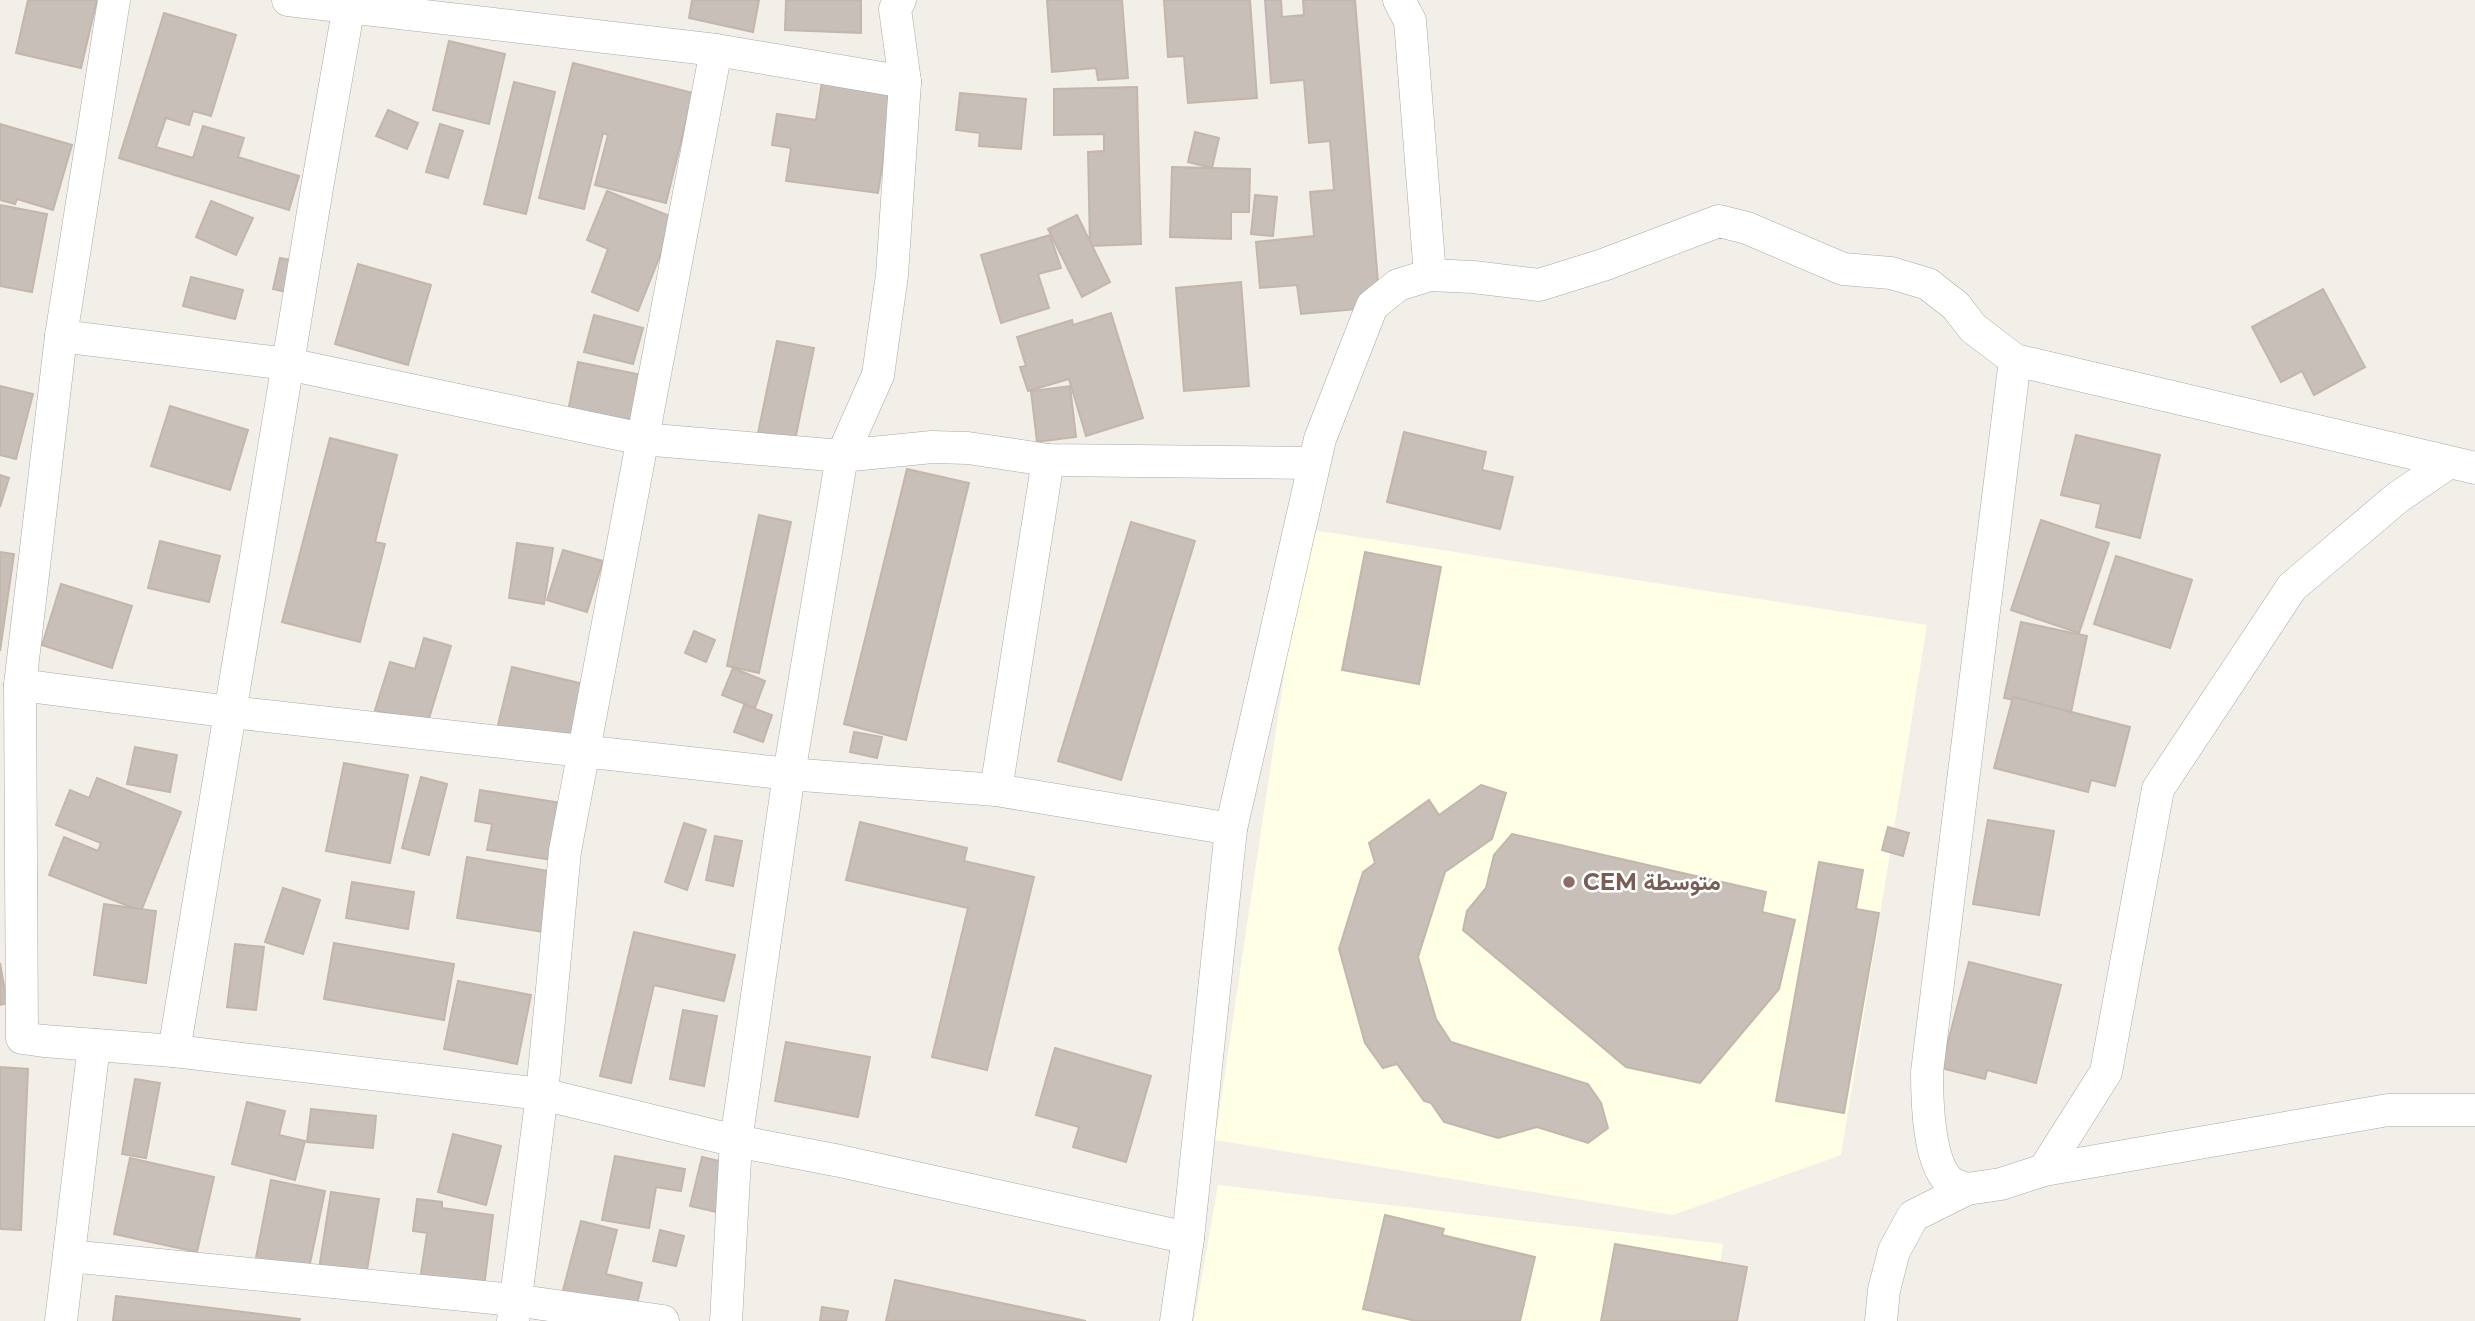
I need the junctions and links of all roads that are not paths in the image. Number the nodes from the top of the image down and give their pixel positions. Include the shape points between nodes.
1 (114, 0) edge
2 (288, 0) edge
3 (900, 0) edge
4 (1399, 0) edge
5 (350, 4) edge
6 (716, 50) junction
7 (905, 82) junction
8 (1430, 275) junction
9 (61, 336) junction
10 (2015, 360) junction
11 (288, 363) junction
12 (642, 439) junction
13 (842, 456) junction
14 (1048, 460) junction
15 (1314, 463) junction
16 (2461, 465) edge
17 (20, 685) junction
18 (231, 712) junction
19 (584, 751) junction
20 (789, 774) junction
21 (996, 790) junction
22 (1231, 829) junction
23 (11, 1038) edge
24 (94, 1045) junction
25 (174, 1051) junction
26 (542, 1094) junction
27 (2475, 1110) edge
28 (736, 1141) junction
29 (2044, 1170) junction
30 (1967, 1189) junction
31 (1188, 1238) junction
32 (69, 1256) junction
33 (513, 1310) edge
34 (61, 1321) edge
35 (663, 1321) edge
36 (726, 1321) edge
37 (1175, 1321) edge
38 (1881, 1321) edge

1 - 9 street
2 - 5 street
3 - 7 street via 895,9
4 - 8 street via 1410,21
5 - 6 street
5 - 11 street
6 - 7 street
6 - 12 street
7 - 13 street via 892,275 878,374
8 - 10 street via 1539,285 1719,221 1747,228 1843,269 1891,273 1928,284 1956,306 1973,328
8 - 15 street via 1398,285 1372,306
9 - 11 street
9 - 17 street
10 - 16 street
10 - 30 street via 1927,1072 1927,1119 1938,1163 1950,1182
11 - 12 street
11 - 18 street
12 - 13 street
12 - 19 street
13 - 14 street via 932,447
13 - 20 street
14 - 15 street
14 - 21 street
15 - 22 street
16 - 29 street via 2398,498 2292,587 2158,789 2106,1072
17 - 18 street
17 - 23 street
18 - 19 street
18 - 25 street
19 - 20 street
19 - 26 street via 565,851
20 - 21 street
20 - 28 street
21 - 22 street
22 - 31 street
23 - 24 street
24 - 25 street
24 - 32 street
25 - 26 street
26 - 28 street
26 - 33 street
27 - 29 street via 2388,1110
28 - 31 street
28 - 36 street
29 - 30 street
30 - 38 street via 1913,1216 1894,1251
31 - 37 street
32 - 33 street
32 - 34 street
33 - 35 street

